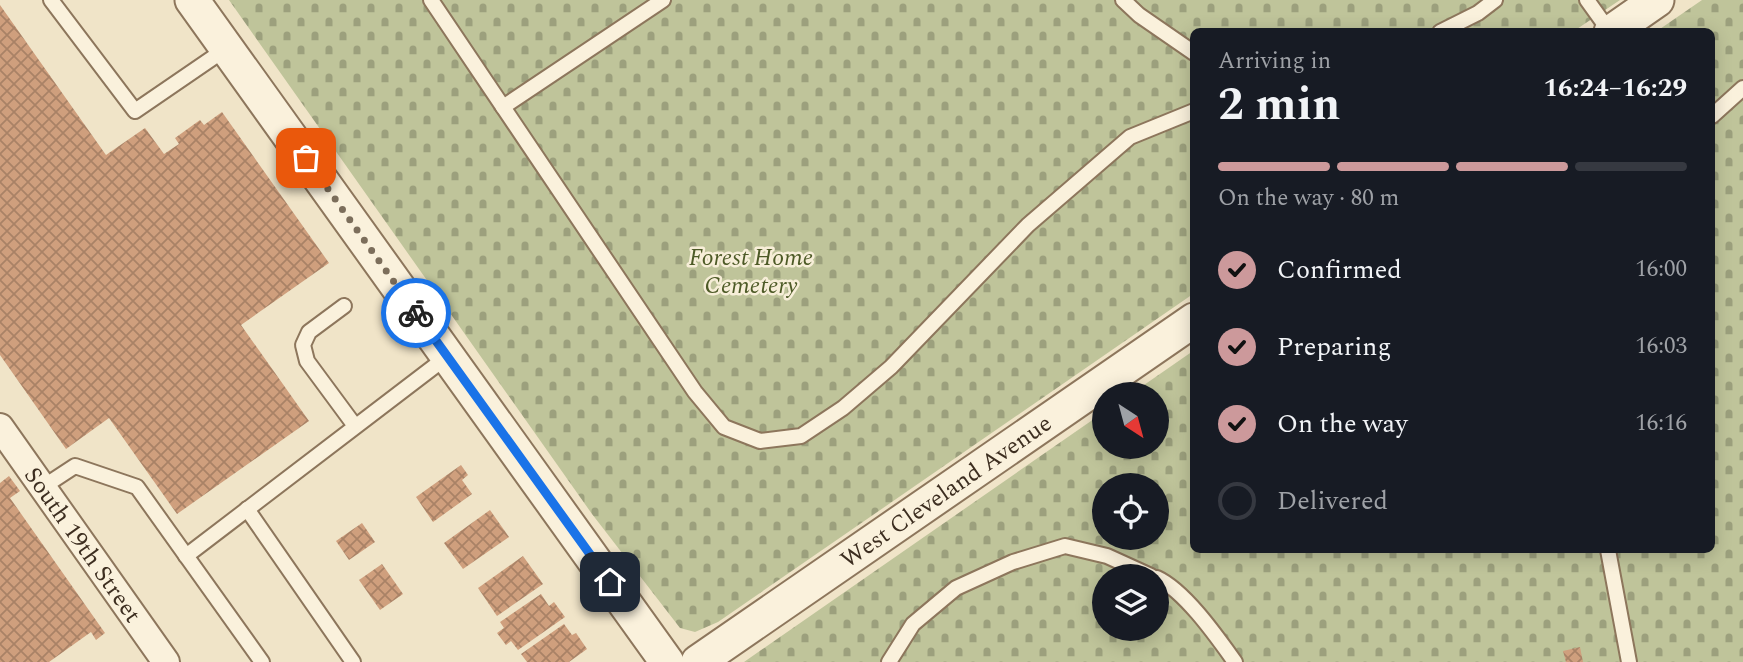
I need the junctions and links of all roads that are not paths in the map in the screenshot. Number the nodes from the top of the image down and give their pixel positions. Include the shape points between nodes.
1 (51, 0) edge
2 (192, 0) edge
3 (431, 0) edge
4 (663, 0) edge
5 (1123, 0) edge
6 (1495, 0) edge
7 (1587, 0) edge
8 (1657, 0) edge
9 (1448, 28) edge
10 (1608, 28) edge
11 (1617, 28) edge
12 (227, 48) junction
13 (1190, 50) edge
14 (1743, 88) edge
15 (503, 107) junction
16 (1190, 113) edge
17 (1715, 113) edge
18 (344, 306) dead end
19 (1190, 323) edge
20 (448, 356) junction
21 (355, 426) junction
22 (0, 427) edge
23 (43, 487) junction
24 (247, 509) junction
25 (1609, 553) edge
26 (186, 556) junction
27 (1125, 564) edge
28 (1169, 584) edge
29 (163, 661) edge
30 (262, 662) edge
31 (353, 662) edge
32 (667, 662) edge
33 (698, 662) edge
34 (889, 662) edge
35 (1235, 662) edge
36 (1629, 662) edge

1 - 12 lane via 135,111
2 - 12 street
3 - 15 lane
4 - 15 lane
5 - 13 lane
6 - 9 lane
7 - 10 lane
8 - 11 street
12 - 20 street
14 - 17 lane
15 - 16 lane via 695,392 724,427 760,441 801,436 843,408 891,367 1028,225 1130,137
18 - 21 lane via 309,332 303,345 307,361
19 - 33 street, West Cleveland Avenue
20 - 21 lane
20 - 32 street
21 - 24 lane
22 - 23 street, South 19th Street
23 - 26 lane via 75,466 137,487
23 - 29 street, South 19th Street
24 - 26 lane
24 - 31 lane
25 - 36 lane
26 - 30 lane
27 - 34 lane via 1065,546 1013,562 956,588 914,624
28 - 35 lane

